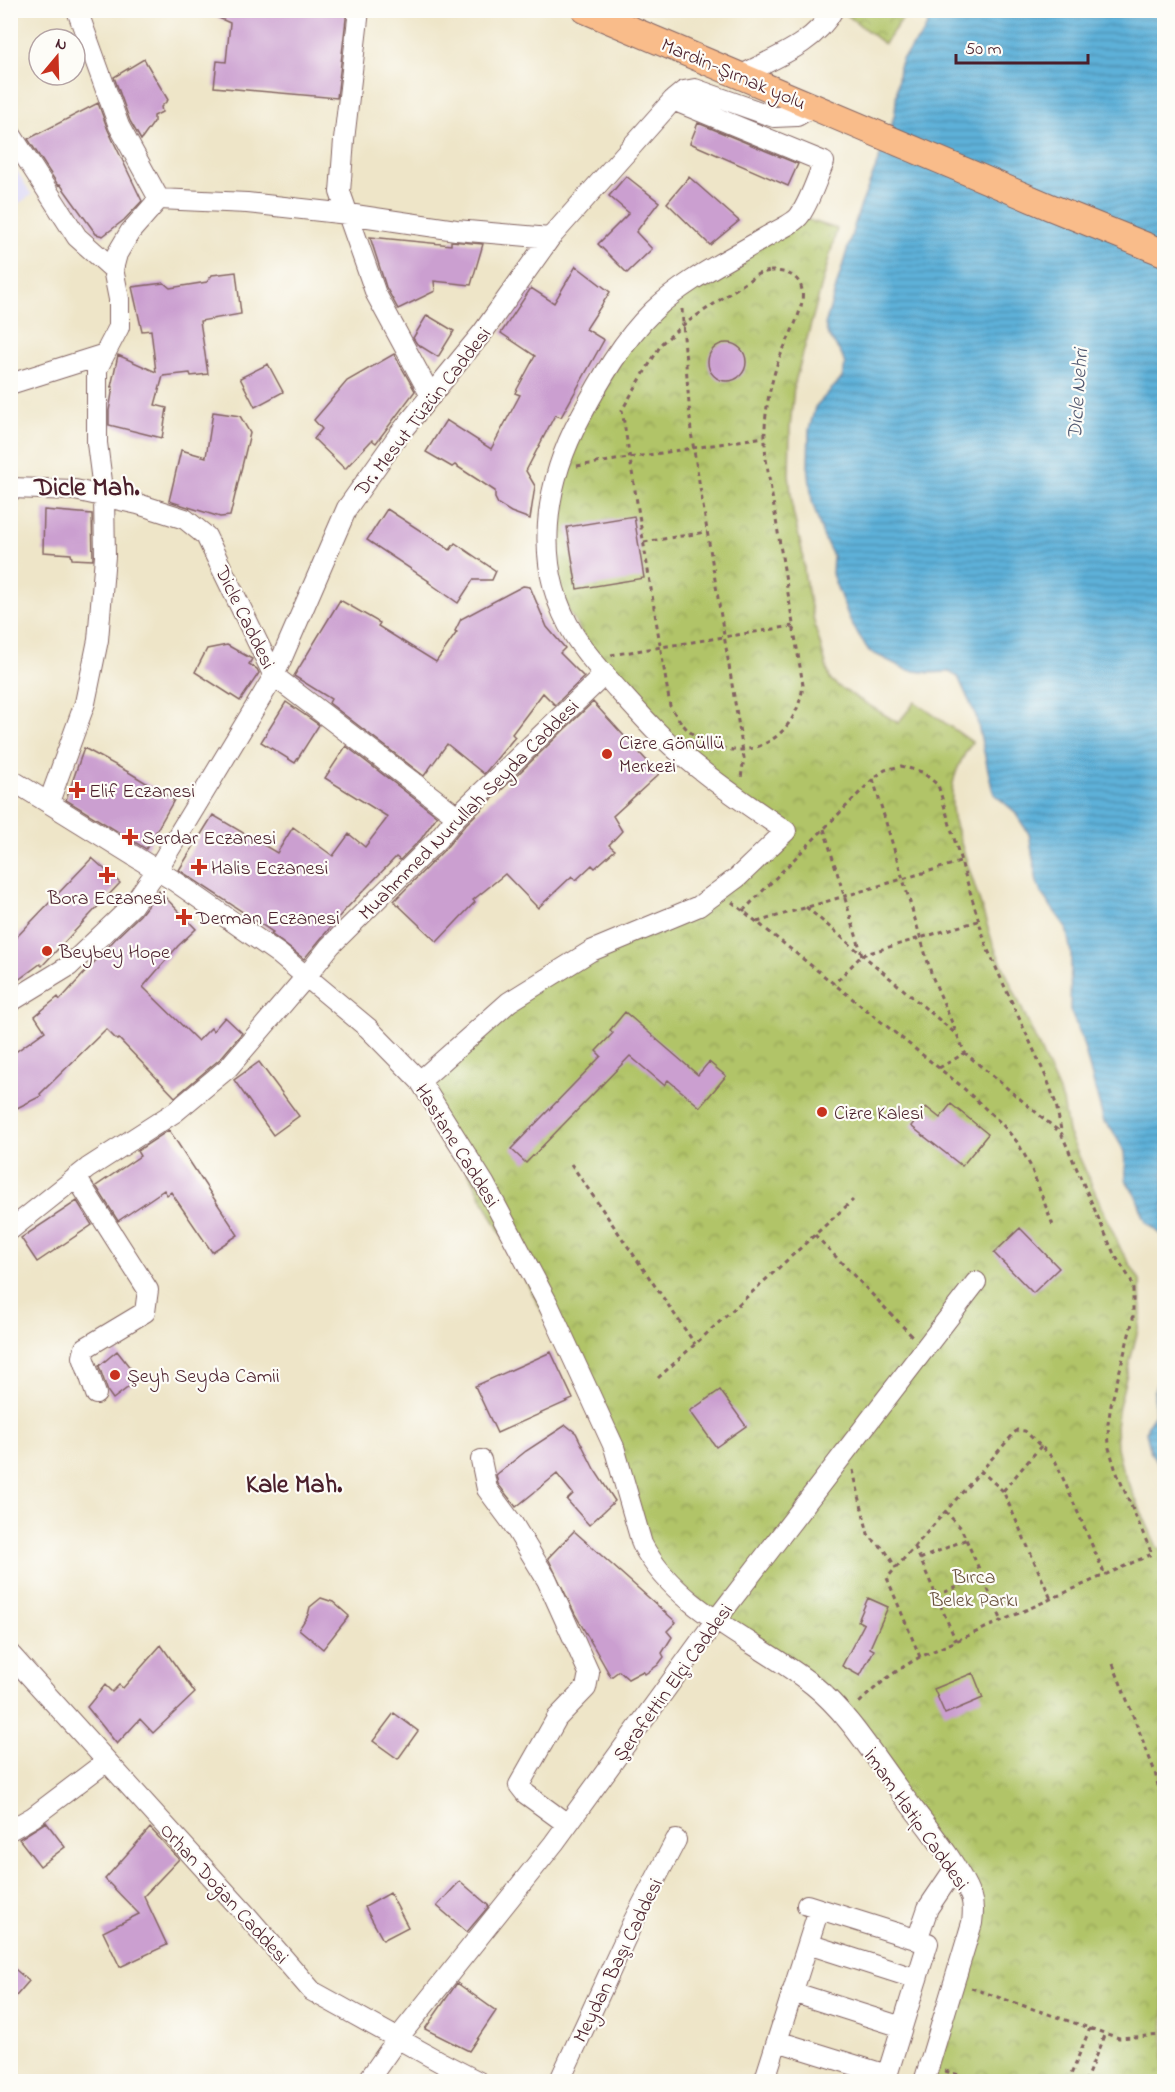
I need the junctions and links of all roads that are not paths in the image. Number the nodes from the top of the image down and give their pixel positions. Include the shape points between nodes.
1 (77, 10) edge
2 (359, 10) edge
3 (585, 10) edge
4 (833, 10) edge
5 (740, 76) junction
6 (673, 100) junction
7 (814, 106) junction
8 (10, 133) edge
9 (159, 199) junction
10 (348, 214) junction
11 (550, 238) junction
12 (1164, 253) edge
13 (113, 270) junction
14 (105, 354) junction
15 (10, 384) edge
16 (431, 396) junction
17 (10, 488) edge
18 (104, 496) junction
19 (604, 674) junction
20 (274, 676) junction
21 (10, 779) edge
22 (49, 801) junction
23 (457, 816) junction
24 (157, 870) junction
25 (305, 978) junction
26 (10, 1002) edge
27 (420, 1082) junction
28 (76, 1178) junction
29 (10, 1230) edge
30 (976, 1282) dead end
31 (96, 1394) dead end
32 (480, 1460) dead end
33 (716, 1620) junction
34 (10, 1654) edge
35 (107, 1761) junction
36 (567, 1824) junction
37 (10, 1830) edge
38 (675, 1840) dead end
39 (955, 1868) junction
40 (917, 1940) junction
41 (808, 1944) junction
42 (917, 1979) junction
43 (792, 1992) junction
44 (902, 2027) junction
45 (398, 2038) junction
46 (777, 2041) junction
47 (926, 2074) edge
48 (886, 2078) edge
49 (367, 2082) edge
50 (479, 2082) edge
51 (559, 2082) edge
52 (764, 2082) edge

1 - 9 street via 119,126
2 - 10 street via 340,192
3 - 5 main road, Mardin-Şırnak yolu
4 - 5 street via 806,41
5 - 7 main road, Mardin-Şırnak yolu
6 - 7 street, Dr. Mesut Tüzün Caddesi via 684,91 695,89 774,117 797,116
6 - 11 street, Dr. Mesut Tüzün Caddesi
6 - 19 street via 824,162 800,217 680,289 636,329 594,390 570,436 547,521 548,563 574,635
7 - 12 main road, Mardin-Şırnak yolu
8 - 13 street via 77,237
9 - 10 street
9 - 13 street via 130,232
10 - 11 street via 456,230
10 - 16 street via 376,294
11 - 16 street, Dr. Mesut Tüzün Caddesi via 483,332
13 - 14 street via 119,327
14 - 15 street
14 - 18 street via 97,369 97,443
16 - 20 street, Dr. Mesut Tüzün Caddesi via 347,508
17 - 18 street, Dicle Caddesi via 75,490
18 - 20 street, Dicle Caddesi via 185,519 206,536
18 - 22 street via 105,556 99,640 85,703
19 - 23 street, Muahmmed Nurullah Seyda Caddesi
19 - 27 street via 687,759 786,831 738,877 699,906 591,951 509,1002
20 - 23 street, Dicle Caddesi
20 - 24 street, Dr. Mesut Tüzün Caddesi
21 - 22 street, Hastane Caddesi
22 - 24 street, Hastane Caddesi
23 - 25 street, Muahmmed Nurullah Seyda Caddesi via 330,946
24 - 25 street, Hastane Caddesi via 279,954
24 - 26 street, Dr. Mesut Tüzün Caddesi via 132,906 69,966
25 - 27 street, Hastane Caddesi via 368,1029
25 - 28 street, Muahmmed Nurullah Seyda Caddesi via 228,1068 175,1112
27 - 33 street, Hastane Caddesi via 484,1183 548,1304 614,1447 645,1550 669,1580
28 - 29 street, Muahmmed Nurullah Seyda Caddesi
28 - 31 street via 148,1290 145,1312 85,1348 83,1357
30 - 33 street, Şerafettin Elçi Caddesi
32 - 36 street via 488,1489 547,1580 590,1673 586,1688 557,1718 519,1785
33 - 36 street, Şerafettin Elçi Caddesi
33 - 39 street, İmam Hatip Caddesi via 815,1687 845,1718
34 - 35 street, Orhan Doğan Caddesi
35 - 37 street
35 - 45 street, Orhan Doğan Caddesi via 312,1991
36 - 45 street, Şerafettin Elçi Caddesi
38 - 51 street, Meydan Başı Caddesi
39 - 40 street via 928,1908
39 - 47 street, İmam Hatip Caddesi via 974,1910 969,1940
40 - 41 street via 813,1907
40 - 42 street via 928,1943
41 - 42 street
41 - 43 street
42 - 44 street
43 - 44 street
43 - 46 street
44 - 48 street
45 - 49 street, Şerafettin Elçi Caddesi
45 - 50 street, Orhan Doğan Caddesi
46 - 48 street
46 - 52 street

